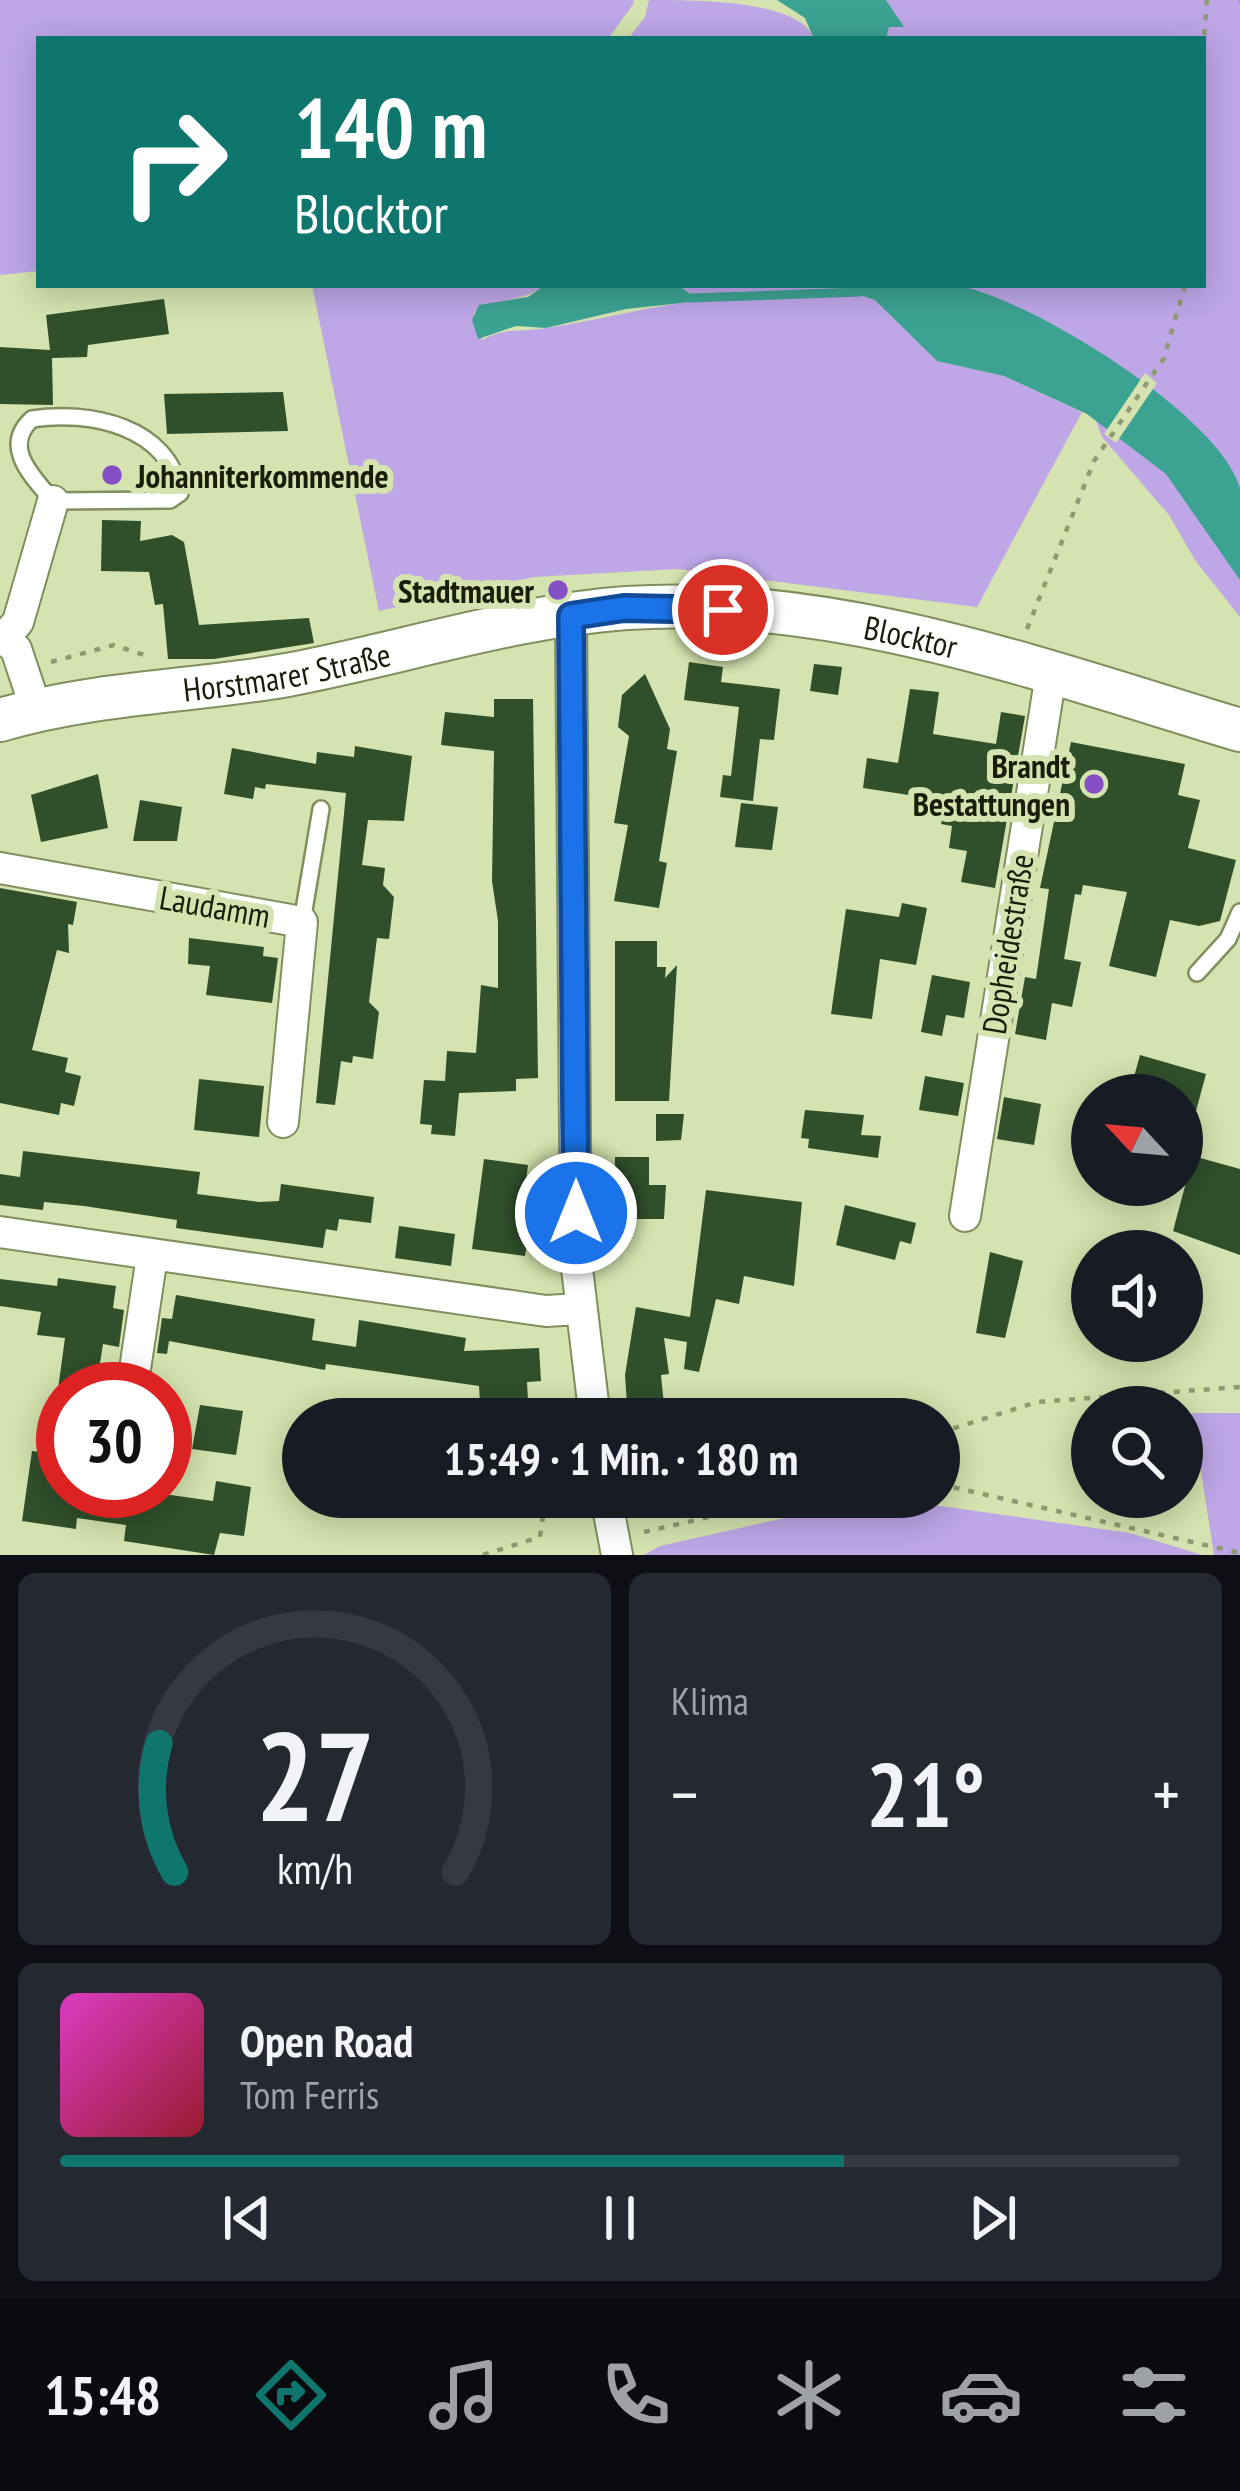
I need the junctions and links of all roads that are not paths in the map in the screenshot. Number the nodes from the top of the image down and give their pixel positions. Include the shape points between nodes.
1 (53, 501) junction
2 (571, 616) junction
3 (3, 636) edge
4 (1031, 668) junction
5 (18, 715) edge
6 (1240, 730) edge
7 (321, 809) dead end
8 (0, 868) edge
9 (1240, 912) edge
10 (302, 922) junction
11 (1197, 974) dead end
12 (283, 1122) dead end
13 (965, 1216) dead end
14 (0, 1232) edge
15 (152, 1256) junction
16 (580, 1309) junction
17 (136, 1362) edge
18 (592, 1398) edge

1 - 1 lane via 19,452 24,426 41,417 130,426 180,488 170,500
1 - 3 street via 18,622
2 - 4 main road, Blocktor via 689,607 791,616
2 - 5 main road, Horstmarer Straße via 285,675
2 - 16 street
3 - 5 street via 26,670
4 - 6 main road, Blocktor
4 - 13 street, Dopheidestraße
7 - 10 lane
8 - 10 street, Laudamm
9 - 11 lane via 1228,940
10 - 12 street, Laudamm
14 - 15 street
15 - 16 street via 546,1311
15 - 17 street
16 - 18 street

